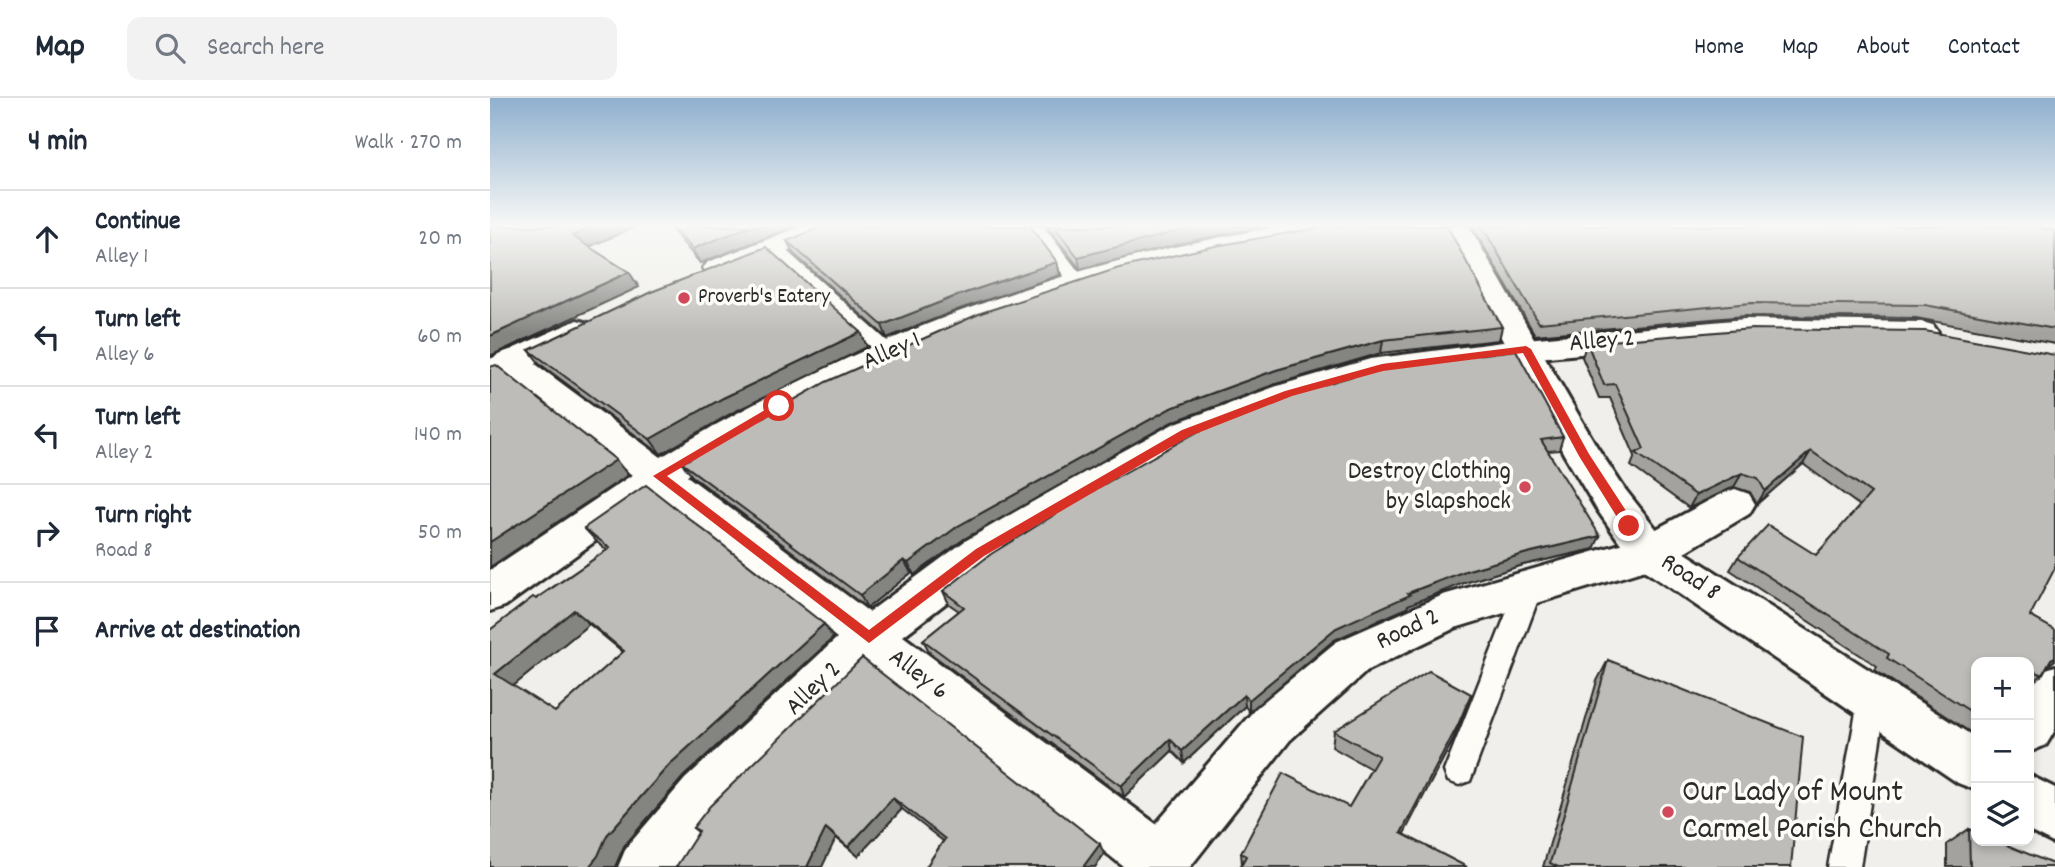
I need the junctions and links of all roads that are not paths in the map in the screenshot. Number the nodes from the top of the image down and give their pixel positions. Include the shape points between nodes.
1 (735, 262) edge
2 (788, 262) edge
3 (1062, 262) edge
4 (1148, 262) edge
5 (1476, 262) edge
6 (698, 277) edge
7 (1077, 281) junction
8 (598, 320) edge
9 (1951, 338) edge
10 (1526, 349) junction
11 (888, 352) junction
12 (500, 366) edge
13 (659, 476) junction
14 (1735, 503) dead end
15 (1650, 552) junction
16 (1529, 589) junction
17 (490, 593) edge
18 (869, 637) junction
19 (2055, 687) edge
20 (1873, 696) junction
21 (2034, 721) edge
22 (1971, 763) edge
23 (1459, 771) dead end
24 (2034, 804) edge
25 (2055, 818) edge
26 (1157, 863) edge
27 (645, 867) edge
28 (1844, 867) edge

1 - 6 street
2 - 11 lane
3 - 7 lane
4 - 7 street, Alley 1
5 - 10 street, Road 8
7 - 11 street, Alley 1
8 - 12 street
9 - 10 street, Alley 2 via 1916,331 1745,329
10 - 15 street, Road 8 via 1610,499
10 - 18 street, Alley 2 via 1382,368 1289,394 1186,433 980,553
11 - 13 street, Alley 1 via 779,406
12 - 13 street, Alley 6
13 - 17 street, Alley 1
13 - 18 street, Alley 6
14 - 15 street, Road 2
15 - 16 street, Road 2
15 - 20 street, Road 8
16 - 23 lane
16 - 26 street, Road 2 via 1443,613 1352,656 1273,724
18 - 26 street, Alley 6
18 - 27 street, Alley 2 via 703,797
19 - 21 street
20 - 22 street, Road 8
20 - 28 lane
24 - 25 street

